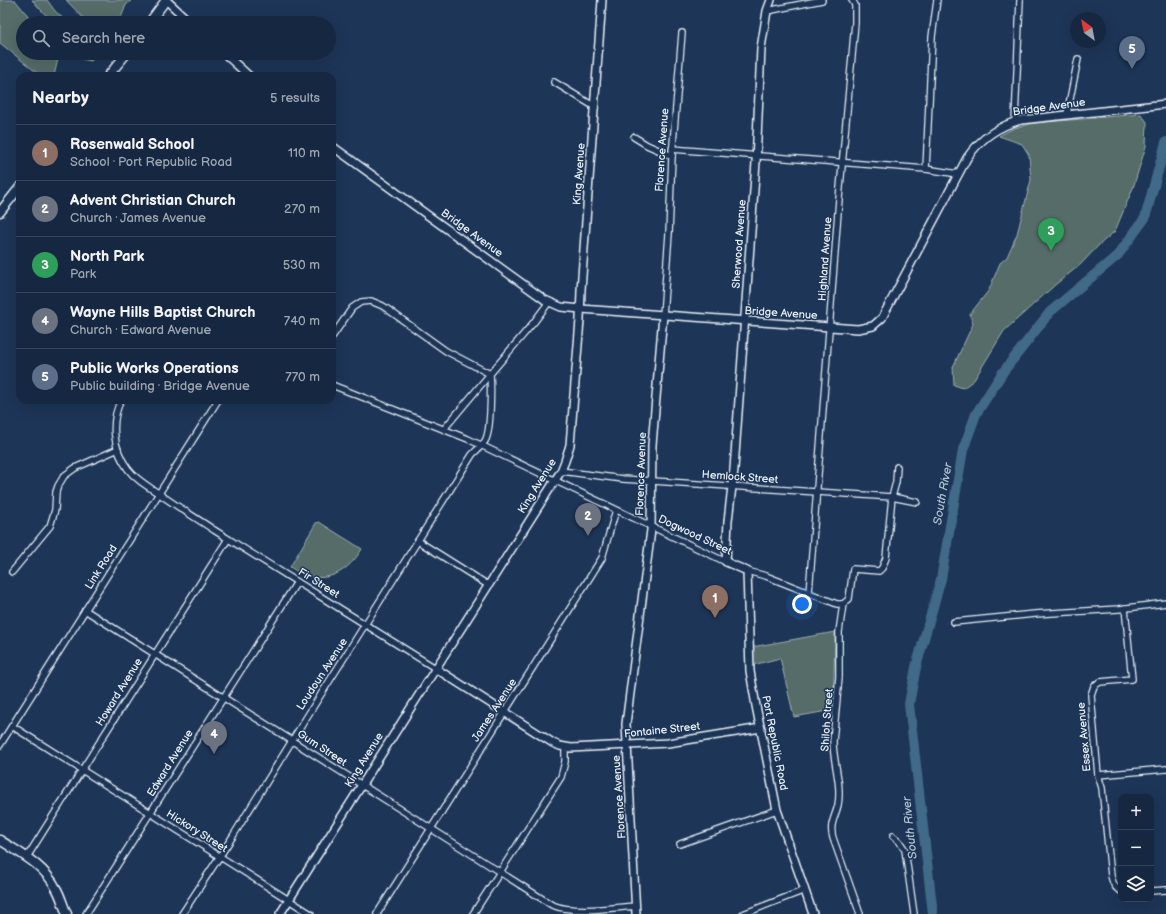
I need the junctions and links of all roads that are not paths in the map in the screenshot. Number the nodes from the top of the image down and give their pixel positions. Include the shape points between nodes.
1 (166, 0) edge
2 (602, 0) edge
3 (771, 0) edge
4 (822, 0) edge
5 (852, 0) edge
6 (937, 0) edge
7 (1020, 0) edge
8 (767, 11) junction
9 (154, 16) edge
10 (183, 16) edge
11 (682, 33) dead end
12 (1078, 59) dead end
13 (121, 60) edge
14 (232, 60) edge
15 (111, 72) edge
16 (245, 72) edge
17 (554, 82) dead end
18 (1166, 104) edge
19 (595, 107) junction
20 (1067, 114) junction
21 (1015, 121) junction
22 (634, 137) dead end
23 (336, 149) edge
24 (672, 149) junction
25 (672, 156) junction
26 (756, 156) junction
27 (842, 162) junction
28 (926, 169) junction
29 (958, 174) junction
30 (16, 192) edge
31 (0, 212) edge
32 (549, 302) junction
33 (581, 309) junction
34 (663, 315) junction
35 (744, 321) junction
36 (829, 327) junction
37 (336, 331) edge
38 (490, 374) junction
39 (336, 387) edge
40 (119, 404) edge
41 (215, 404) edge
42 (444, 429) junction
43 (481, 446) junction
44 (118, 449) junction
45 (897, 467) dead end
46 (561, 471) junction
47 (555, 480) junction
48 (651, 480) junction
49 (732, 486) junction
50 (817, 492) junction
51 (159, 494) junction
52 (892, 497) junction
53 (917, 502) dead end
54 (616, 510) junction
55 (650, 526) junction
56 (228, 539) junction
57 (418, 541) junction
58 (726, 562) junction
59 (746, 570) junction
60 (12, 572) dead end
61 (297, 582) junction
62 (488, 585) junction
63 (809, 593) junction
64 (1166, 603) edge
65 (843, 604) junction
66 (1125, 608) junction
67 (85, 610) junction
68 (954, 622) dead end
69 (365, 625) junction
70 (155, 654) junction
71 (435, 668) junction
72 (224, 698) junction
73 (505, 712) junction
74 (12, 726) junction
75 (761, 728) junction
76 (292, 741) junction
77 (0, 745) edge
78 (626, 745) junction
79 (565, 747) junction
80 (1166, 769) edge
81 (82, 770) junction
82 (1098, 775) junction
83 (361, 785) junction
84 (777, 810) junction
85 (150, 813) junction
86 (431, 829) junction
87 (893, 836) dead end
88 (0, 840) edge
89 (680, 844) dead end
90 (27, 857) junction
91 (220, 857) junction
92 (500, 872) junction
93 (1118, 889) edge
94 (805, 890) junction
95 (1166, 890) edge
96 (1154, 892) edge
97 (289, 900) junction
98 (636, 906) junction
99 (570, 912) edge
100 (67, 914) edge
101 (86, 914) edge
102 (182, 914) edge
103 (280, 914) edge
104 (311, 914) edge
105 (377, 914) edge
106 (473, 914) edge
107 (636, 914) edge
108 (743, 914) edge
109 (813, 914) edge
110 (860, 914) edge
111 (914, 914) edge

1 - 9 main road
1 - 10 street
2 - 19 street, King Avenue
3 - 8 street, Sherwood Avenue
4 - 8 street
5 - 27 street, Highland Avenue via 855,5 855,23
6 - 28 street via 932,37
7 - 21 street
8 - 26 street, Sherwood Avenue via 761,48
11 - 24 street, Florence Avenue
12 - 20 street
13 - 15 main road
14 - 16 street
17 - 19 street
18 - 20 street, Bridge Avenue
19 - 33 street, King Avenue
20 - 21 street, Bridge Avenue
21 - 29 street, Bridge Avenue via 980,142 966,158
22 - 25 street
23 - 32 street, Bridge Avenue
24 - 25 street, Florence Avenue
24 - 26 street
25 - 34 street, Florence Avenue
26 - 27 street
26 - 35 street, Sherwood Avenue
27 - 28 street
27 - 36 street, Highland Avenue
28 - 29 street
29 - 36 street, Bridge Avenue via 882,318 874,326 864,329
30 - 31 main road
32 - 33 street, Bridge Avenue via 561,307
32 - 38 street
33 - 34 street, Bridge Avenue
33 - 46 street, King Avenue via 570,445
34 - 35 street, Bridge Avenue
34 - 48 street, Florence Avenue
35 - 36 street, Bridge Avenue
35 - 49 street, Sherwood Avenue
36 - 50 street, Highland Avenue
37 - 38 street via 352,308 361,302 371,301 383,306 446,351
38 - 42 street
38 - 43 street, Loudoun Avenue via 488,432
39 - 42 street, Dogwood Street
40 - 44 street, Fir Street via 114,423
41 - 51 street, Link Road
42 - 43 street, Dogwood Street
43 - 47 street, Dogwood Street
43 - 57 street, Loudoun Avenue via 472,455
44 - 51 street, Fir Street via 129,471
44 - 60 street via 75,468 64,476 56,492 55,510 50,526
45 - 52 street
46 - 47 street, King Avenue
46 - 48 street, Hemlock Street
47 - 54 street, Dogwood Street
47 - 62 street, King Avenue
48 - 49 street, Hemlock Street
48 - 55 street, Florence Avenue
49 - 50 street, Hemlock Street
49 - 58 street, Sherwood Avenue
50 - 52 street, Hemlock Street
50 - 63 street, Highland Avenue
51 - 56 street, Fir Street
51 - 67 street, Link Road
52 - 53 street, Hemlock Street
52 - 65 street, Shiloh Street via 886,558 882,568 879,571 853,569 849,599
54 - 55 street, Dogwood Street
54 - 73 street, James Avenue via 602,558
55 - 58 street, Dogwood Street
55 - 78 street, Florence Avenue via 626,724
56 - 61 street, Fir Street
56 - 70 street, Howard Avenue
57 - 62 street
57 - 69 street, Loudoun Avenue
58 - 59 street, Dogwood Street
59 - 63 street, Dogwood Street
59 - 75 street, Port Republic Road via 750,670
61 - 69 street, Fir Street
61 - 72 street, Edward Avenue
62 - 71 street, King Avenue
63 - 65 street
64 - 66 street
65 - 110 street, Shiloh Street via 833,741 839,799 831,828 832,838
66 - 68 street
66 - 82 street, Essex Avenue via 1132,679 1100,682 1094,686 1091,695
67 - 70 street, Gum Street
67 - 74 street, Link Road
69 - 71 street, Fir Street
69 - 76 street, Loudoun Avenue
70 - 72 street, Gum Street
70 - 81 street, Howard Avenue
71 - 73 street, Fir Street
71 - 83 street, King Avenue
72 - 76 street, Gum Street
72 - 85 street, Edward Avenue
73 - 79 street, Fir Street via 553,743
73 - 86 street, James Avenue
74 - 77 street, Link Road
74 - 81 street, Hickory Street
75 - 78 street, Fontaine Street via 668,743
75 - 84 street, Port Republic Road
76 - 83 street, Gum Street
76 - 91 street, Loudoun Avenue
78 - 79 street, Fontaine Street
78 - 98 street, Florence Avenue
79 - 92 street via 561,777
80 - 82 street
81 - 85 street, Hickory Street
81 - 90 street, Howard Avenue
82 - 93 street, Essex Avenue via 1102,788 1111,876 1113,885
83 - 86 street, Gum Street
83 - 97 street, King Avenue
84 - 89 street
84 - 94 street, Port Republic Road
85 - 91 street, Hickory Street
85 - 101 street, Edward Avenue
86 - 92 street, Gum Street
86 - 105 street, James Avenue
87 - 111 street via 904,850
88 - 90 main road
90 - 100 main road via 51,879
91 - 97 street, Hickory Street
91 - 102 street, Loudoun Avenue
92 - 99 street, Gum Street via 552,905
92 - 106 street
94 - 108 street
94 - 109 street, Port Republic Road
95 - 96 street
97 - 103 street, King Avenue
97 - 104 street, Hickory Street
98 - 99 street, Gum Street
98 - 107 street, Florence Avenue

